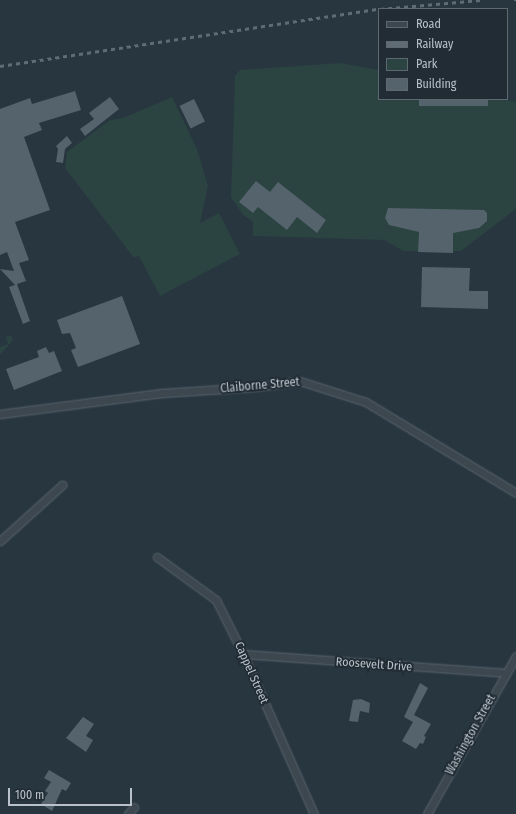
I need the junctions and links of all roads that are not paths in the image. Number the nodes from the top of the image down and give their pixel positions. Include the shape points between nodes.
1 (0, 414) edge
2 (62, 485) dead end
3 (516, 493) edge
4 (0, 541) edge
5 (157, 557) dead end
6 (243, 654) junction
7 (516, 656) edge
8 (506, 673) junction
9 (134, 807) dead end
10 (128, 814) edge
11 (314, 814) edge
12 (427, 814) edge

1 - 3 street, Claiborne Street via 162,393 255,387 300,381 366,402
2 - 4 street
5 - 6 street, Cappel Street via 216,600
6 - 8 street, Roosevelt Drive
6 - 11 street, Cappel Street
7 - 8 street, Washington Street
8 - 12 street, Washington Street
9 - 10 street

